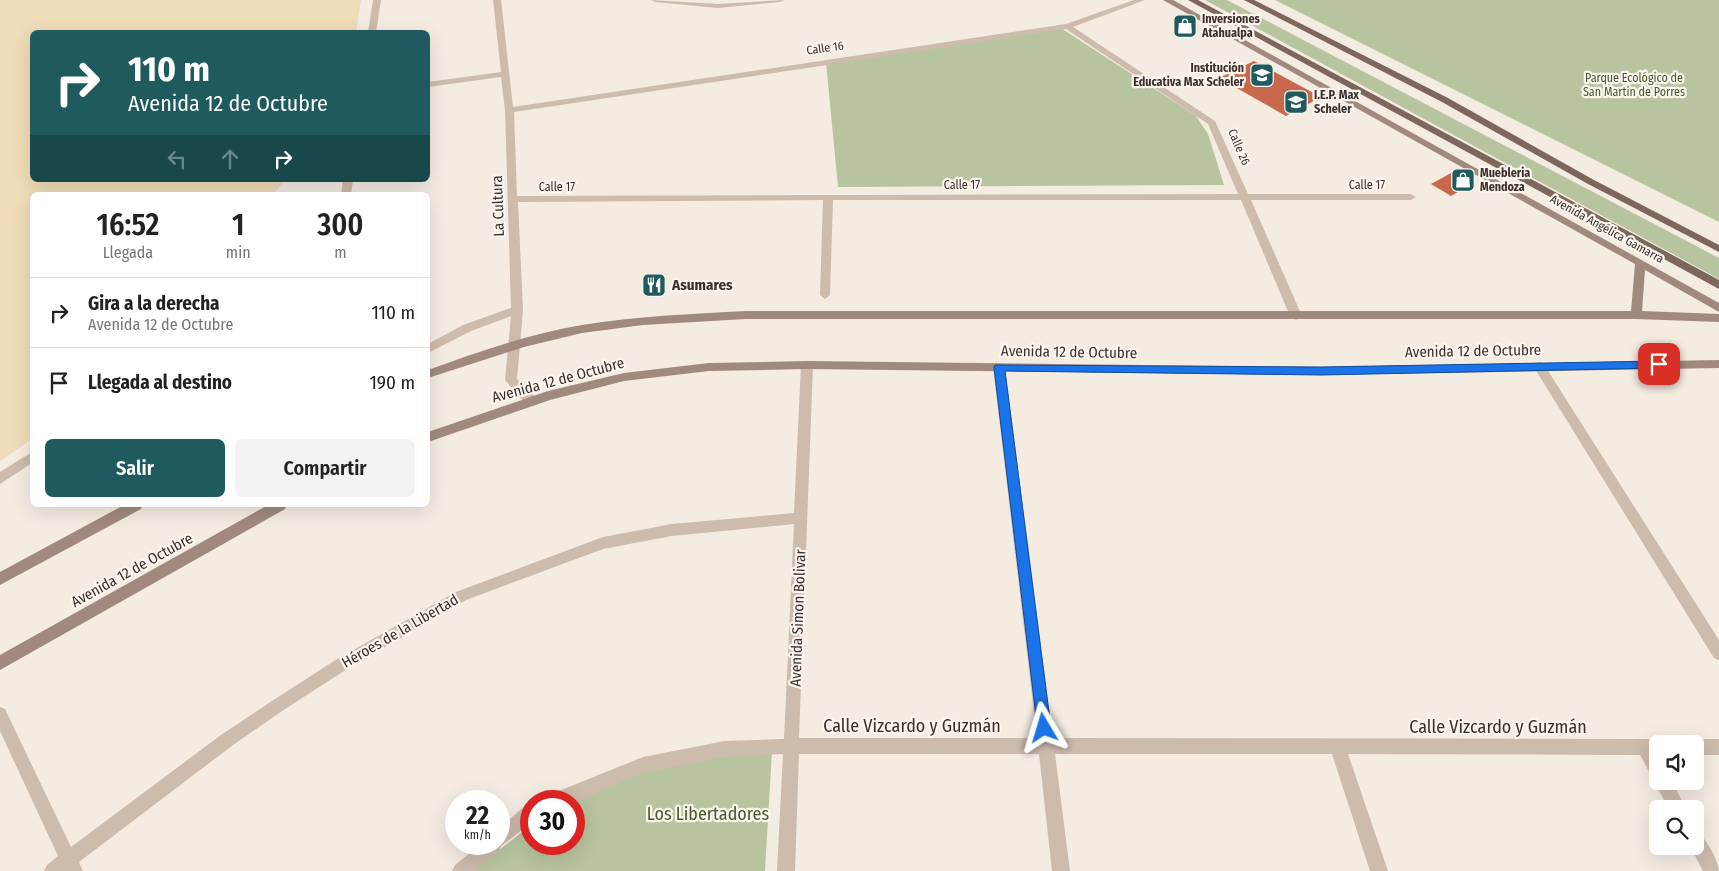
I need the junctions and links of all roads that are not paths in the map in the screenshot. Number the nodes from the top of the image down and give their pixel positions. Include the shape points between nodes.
1 (377, 0) edge
2 (497, 0) edge
3 (655, 0) edge
4 (780, 0) edge
5 (1141, 0) edge
6 (1167, 0) edge
7 (1192, 0) edge
8 (1248, 0) edge
9 (1066, 26) junction
10 (372, 30) edge
11 (505, 74) junction
12 (430, 85) edge
13 (509, 110) junction
14 (828, 197) junction
15 (1411, 197) dead end
16 (1246, 198) junction
17 (512, 199) junction
18 (1719, 249) edge
19 (1640, 262) junction
20 (1719, 285) edge
21 (825, 295) dead end
22 (1719, 308) edge
23 (517, 310) junction
24 (1636, 315) junction
25 (1296, 316) junction
26 (1719, 318) edge
27 (513, 346) junction
28 (430, 348) edge
29 (1719, 364) edge
30 (807, 365) junction
31 (1539, 366) junction
32 (999, 368) junction
33 (430, 373) edge
34 (533, 401) junction
35 (430, 436) edge
36 (30, 458) edge
37 (0, 479) edge
38 (132, 507) edge
39 (276, 507) edge
40 (802, 518) junction
41 (0, 579) edge
42 (1719, 652) edge
43 (0, 663) edge
44 (0, 714) edge
45 (792, 746) junction
46 (1338, 746) junction
47 (1046, 747) junction
48 (1649, 747) edge
49 (1704, 747) edge
50 (1719, 747) edge
51 (582, 790) edge
52 (520, 822) edge
53 (510, 830) edge
54 (481, 855) edge
55 (1703, 855) edge
56 (72, 866) edge
57 (53, 871) edge
58 (461, 871) edge
59 (786, 871) edge
60 (1060, 871) edge
61 (1379, 871) edge
62 (1712, 871) edge

1 - 10 street
2 - 11 street, La Cultura
3 - 4 street via 718,6
5 - 9 street, Calle 16
6 - 19 main road, Avenida Angélica Gamarra
7 - 20 main road, Avenida Angélica Gamarra
8 - 18 main road via 1445,100
9 - 13 street, Calle 16
9 - 16 street, Calle 26 via 1212,123
11 - 12 street
11 - 13 street, La Cultura
13 - 17 street, La Cultura
14 - 16 street, Calle 17
14 - 17 street, Calle 17
14 - 21 street
15 - 16 street, Calle 17
16 - 25 street, Calle 26
17 - 23 street, La Cultura
19 - 22 main road, Avenida Angélica Gamarra
19 - 24 main road
23 - 27 street, La Cultura
23 - 28 street via 467,328
24 - 25 main road
24 - 26 main road
25 - 27 main road via 746,314 633,322 583,329
27 - 33 main road
27 - 34 street, La Cultura via 511,380
29 - 31 main road, Avenida 12 de Octubre
30 - 32 main road, Avenida 12 de Octubre
30 - 34 main road, Avenida 12 de Octubre via 708,367 624,378
30 - 40 street, Avenida Simon Bolivar
31 - 32 main road, Avenida 12 de Octubre via 1321,371
31 - 42 street
32 - 47 street
34 - 35 main road, Avenida 12 de Octubre
36 - 37 street
38 - 41 main road
39 - 43 main road, Avenida 12 de Octubre
40 - 45 street, Avenida Simon Bolivar
40 - 56 street, Héroes de la Libertad via 672,530 603,543 461,596 339,666 249,725
44 - 56 street
45 - 47 street, Calle Vizcardo y Guzmán
45 - 51 street, Calle Vizcardo y Guzmán via 725,749 643,765
45 - 59 street, Avenida Simon Bolivar
46 - 47 street, Calle Vizcardo y Guzmán
46 - 48 street, Calle Vizcardo y Guzmán
46 - 61 street
47 - 60 street
49 - 50 street
52 - 53 street
54 - 58 street
55 - 62 street
56 - 57 street, Héroes de la Libertad

